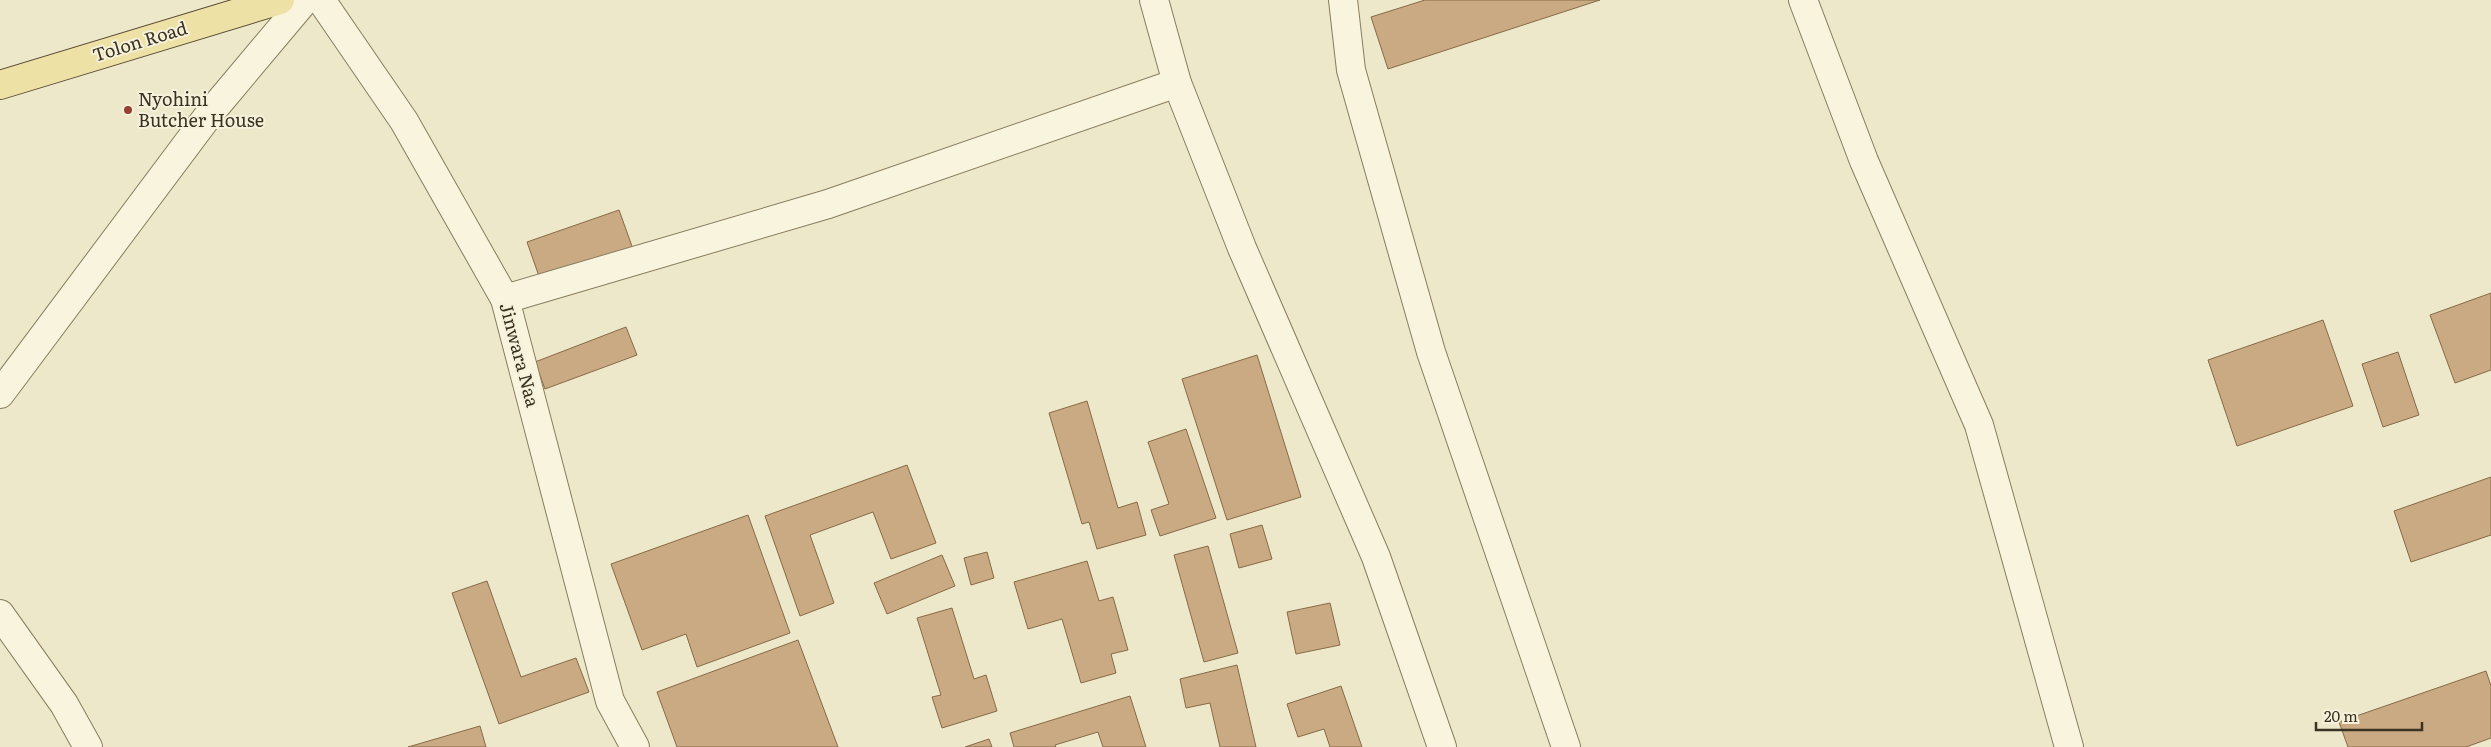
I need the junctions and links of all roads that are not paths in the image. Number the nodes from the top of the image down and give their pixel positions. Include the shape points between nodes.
1 (280, 0) edge
2 (305, 0) edge
3 (321, 0) edge
4 (1154, 0) edge
5 (1343, 0) edge
6 (1803, 0) edge
7 (1177, 83) junction
8 (0, 85) edge
9 (504, 299) junction
10 (0, 394) edge
11 (0, 614) edge
12 (88, 747) edge
13 (634, 747) edge
14 (1442, 747) edge
15 (1566, 747) edge
16 (2069, 747) edge

1 - 8 main road, Tolon Road
2 - 10 street via 211,112
3 - 9 street, Jinwara Naa via 404,121
4 - 7 street
5 - 15 street via 1351,70 1431,352
6 - 16 street via 1864,161 1980,425
7 - 9 street via 828,204
7 - 14 street via 1242,248 1376,557
9 - 13 street, Jinwara Naa via 610,701
11 - 12 street via 64,704

